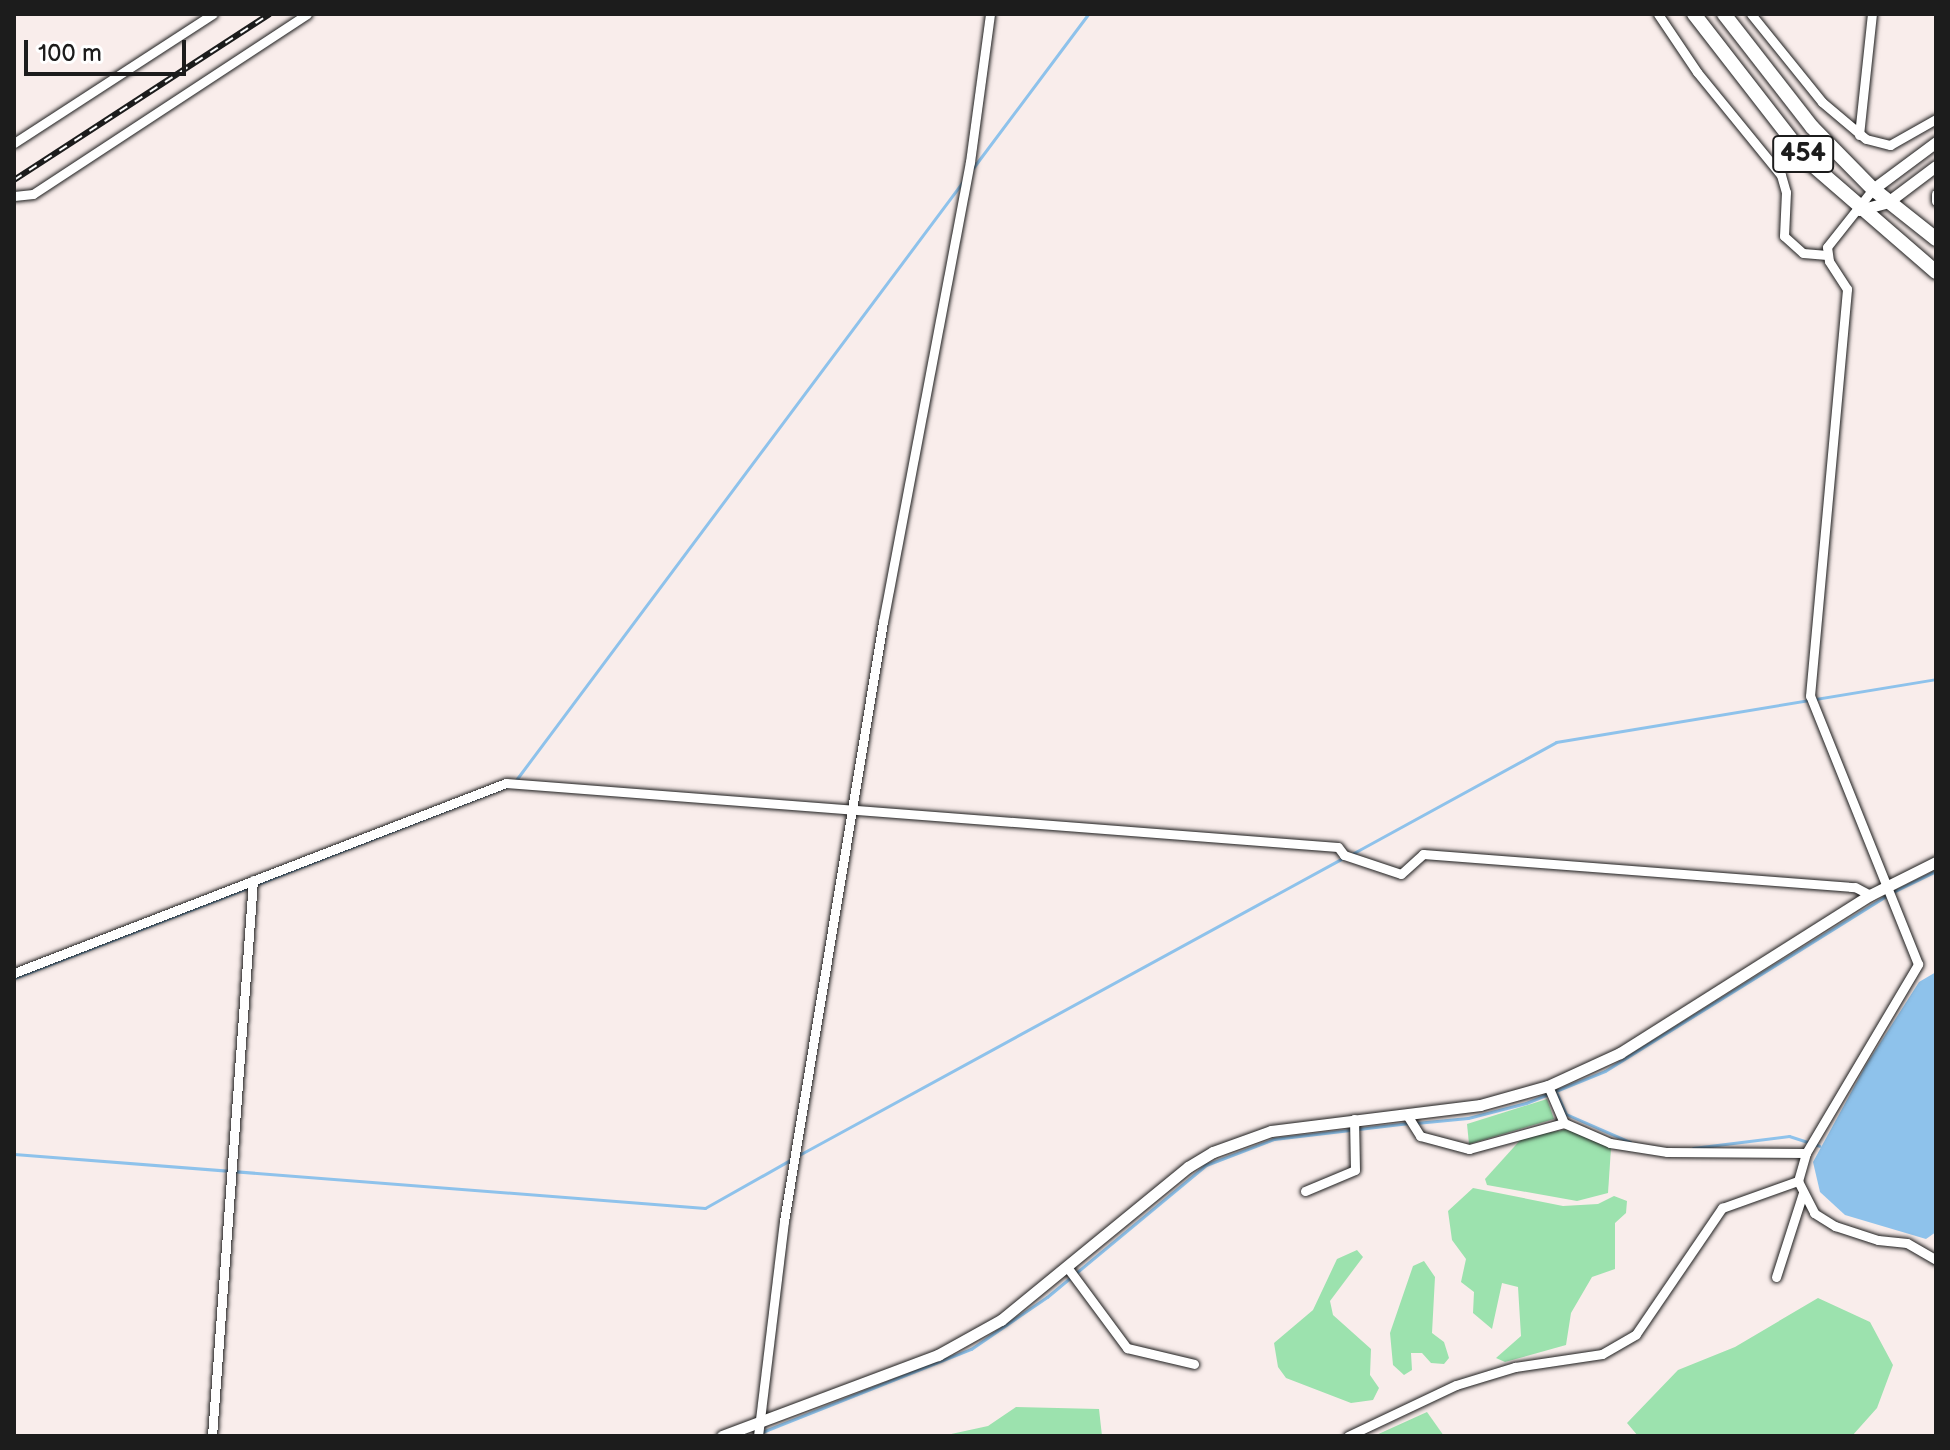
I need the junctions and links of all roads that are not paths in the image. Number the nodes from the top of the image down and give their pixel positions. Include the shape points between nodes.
1 (213, 14) edge
2 (307, 14) edge
3 (990, 14) edge
4 (1658, 14) edge
5 (1694, 14) edge
6 (1724, 14) edge
7 (1751, 14) edge
8 (1872, 14) edge
9 (1936, 119) edge
10 (1859, 135) junction
11 (1936, 142) edge
12 (14, 143) edge
13 (1936, 166) edge
14 (1873, 189) junction
15 (16, 194) edge
16 (1936, 194) edge
17 (1936, 201) edge
18 (1888, 202) junction
19 (1859, 210) junction
20 (1936, 239) edge
21 (1827, 255) junction
22 (1936, 272) edge
23 (853, 807) junction
24 (1936, 862) edge
25 (253, 881) junction
26 (1885, 886) junction
27 (1870, 895) junction
28 (14, 973) edge
29 (1548, 1086) junction
30 (1407, 1115) junction
31 (1354, 1119) junction
32 (1564, 1123) junction
33 (1806, 1153) junction
34 (1798, 1181) junction
35 (1305, 1191) dead end
36 (1803, 1193) junction
37 (1936, 1260) edge
38 (1067, 1267) junction
39 (1776, 1277) dead end
40 (1194, 1364) dead end
41 (759, 1422) junction
42 (212, 1436) edge
43 (722, 1436) edge
44 (758, 1436) edge
45 (1348, 1436) edge

1 - 12 street
2 - 15 street via 33,194
3 - 23 street via 970,162 915,438
4 - 21 street via 1697,72 1781,175 1786,192 1784,236 1803,253
5 - 19 highway, 454 via 1751,93
6 - 14 highway, 454 via 1802,115
7 - 10 street via 1822,102
8 - 10 street
9 - 10 street via 1890,145
11 - 14 street
13 - 18 street
14 - 18 highway, 454
14 - 19 street
16 - 17 street
18 - 19 street
18 - 20 highway, 454
19 - 21 street via 1831,239
19 - 22 highway, 454
21 - 26 street via 1847,289 1810,696
23 - 25 street via 507,782
23 - 27 street via 1338,847 1344,855 1401,874 1423,854 1855,887
23 - 41 street via 784,1221
24 - 26 street
25 - 28 street
25 - 42 street
26 - 27 street
26 - 33 street via 1918,964
27 - 29 street via 1620,1053
29 - 30 street via 1480,1105
29 - 32 street
30 - 31 street
30 - 32 street via 1420,1136 1469,1149
31 - 35 street via 1355,1170
31 - 38 street via 1271,1131 1213,1152
32 - 33 street via 1647,1151
33 - 34 street
34 - 36 street
34 - 45 street via 1722,1208 1645,1325 1619,1346 1456,1385
36 - 37 street via 1814,1213 1835,1226 1907,1243
36 - 39 street
38 - 40 street via 1127,1348
38 - 41 street via 1001,1320 938,1355
41 - 43 street
41 - 44 street

